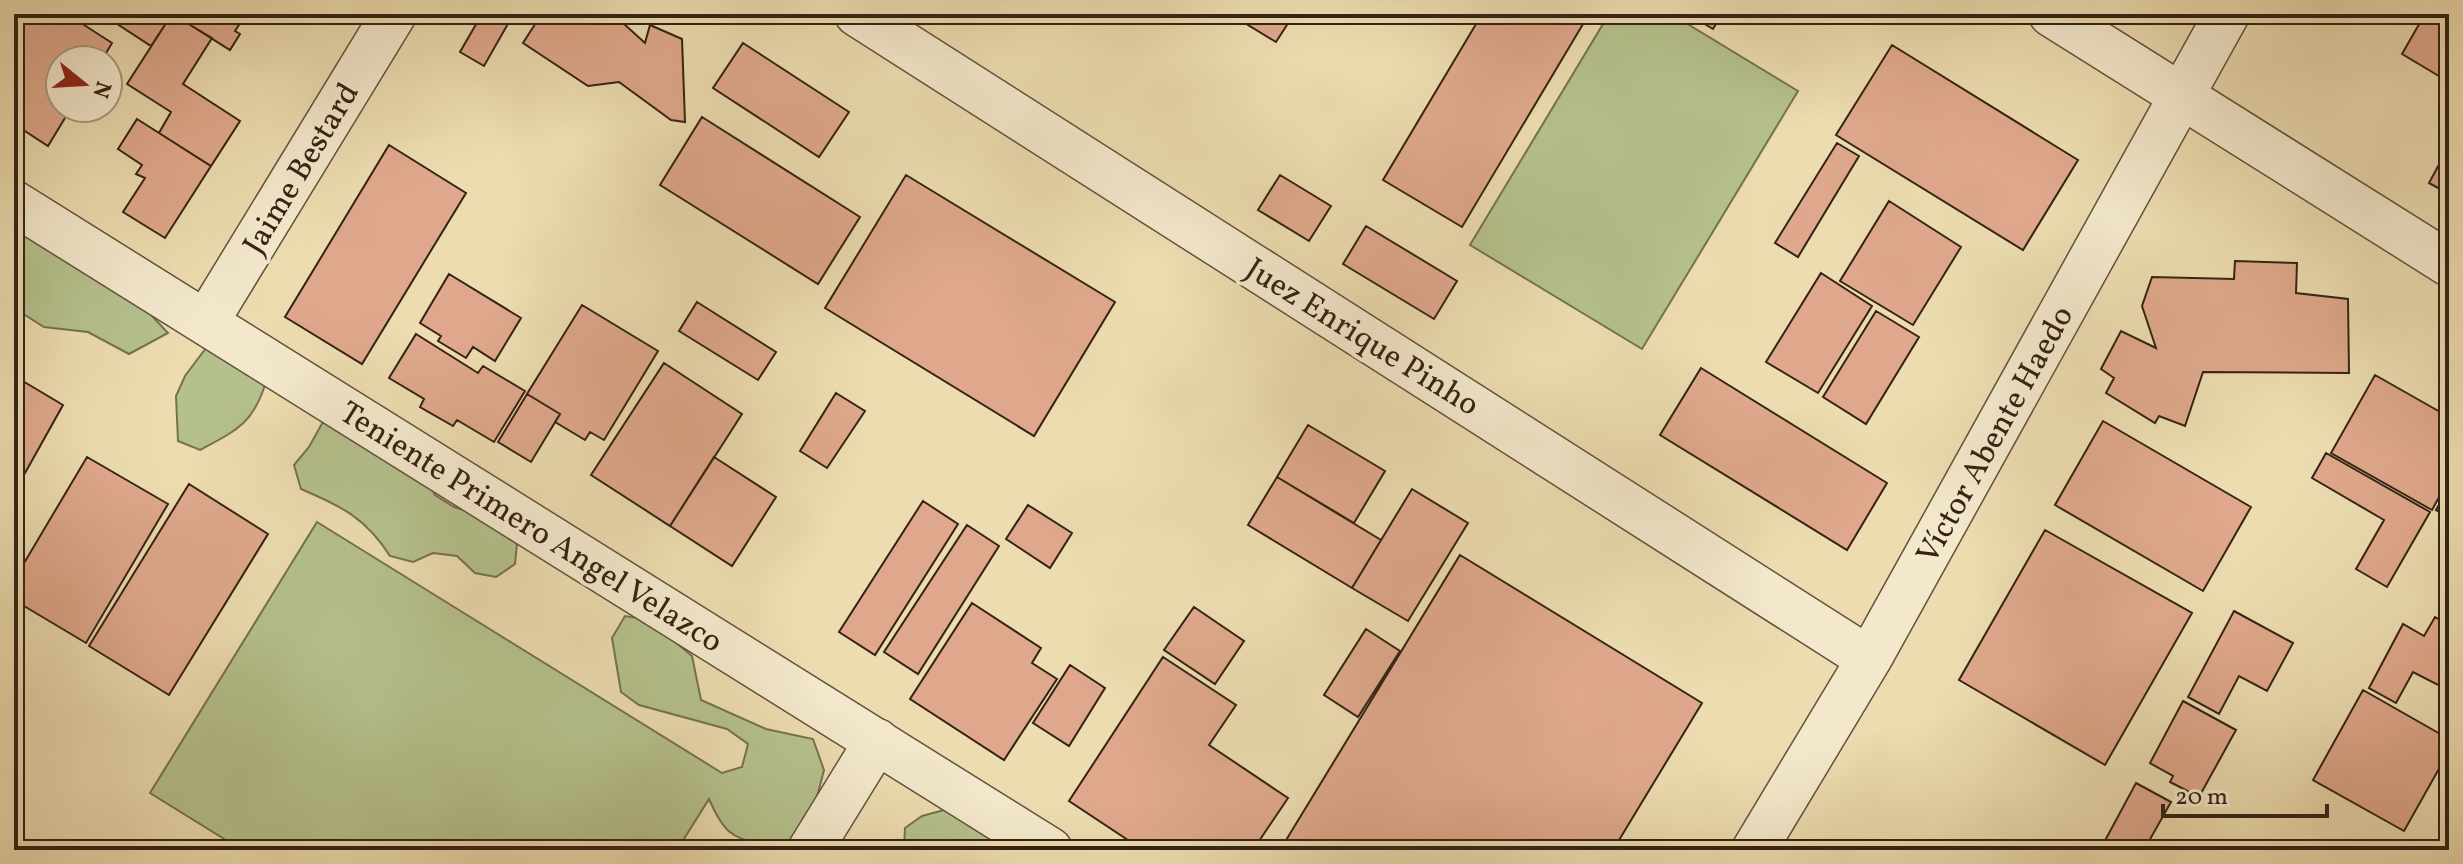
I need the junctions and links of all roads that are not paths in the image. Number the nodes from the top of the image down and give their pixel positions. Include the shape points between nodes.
1 (394, 14) edge
2 (857, 14) edge
3 (2051, 14) edge
4 (2227, 14) edge
5 (2181, 95) junction
6 (14, 203) edge
7 (2449, 264) edge
8 (206, 322) junction
9 (1869, 659) junction
10 (877, 741) junction
11 (810, 850) edge
12 (1050, 850) edge
13 (1754, 850) edge

1 - 8 street, Jaime Bestard
2 - 9 street, Juez Enrique Pinho
3 - 5 street
4 - 5 street, Víctor Abente Haedo
5 - 7 street
5 - 9 street, Víctor Abente Haedo
6 - 8 street, Teniente Primero Angel Velazco
8 - 10 street, Teniente Primero Angel Velazco
9 - 13 street, Víctor Abente Haedo
10 - 11 street
10 - 12 street, Teniente Primero Angel Velazco

